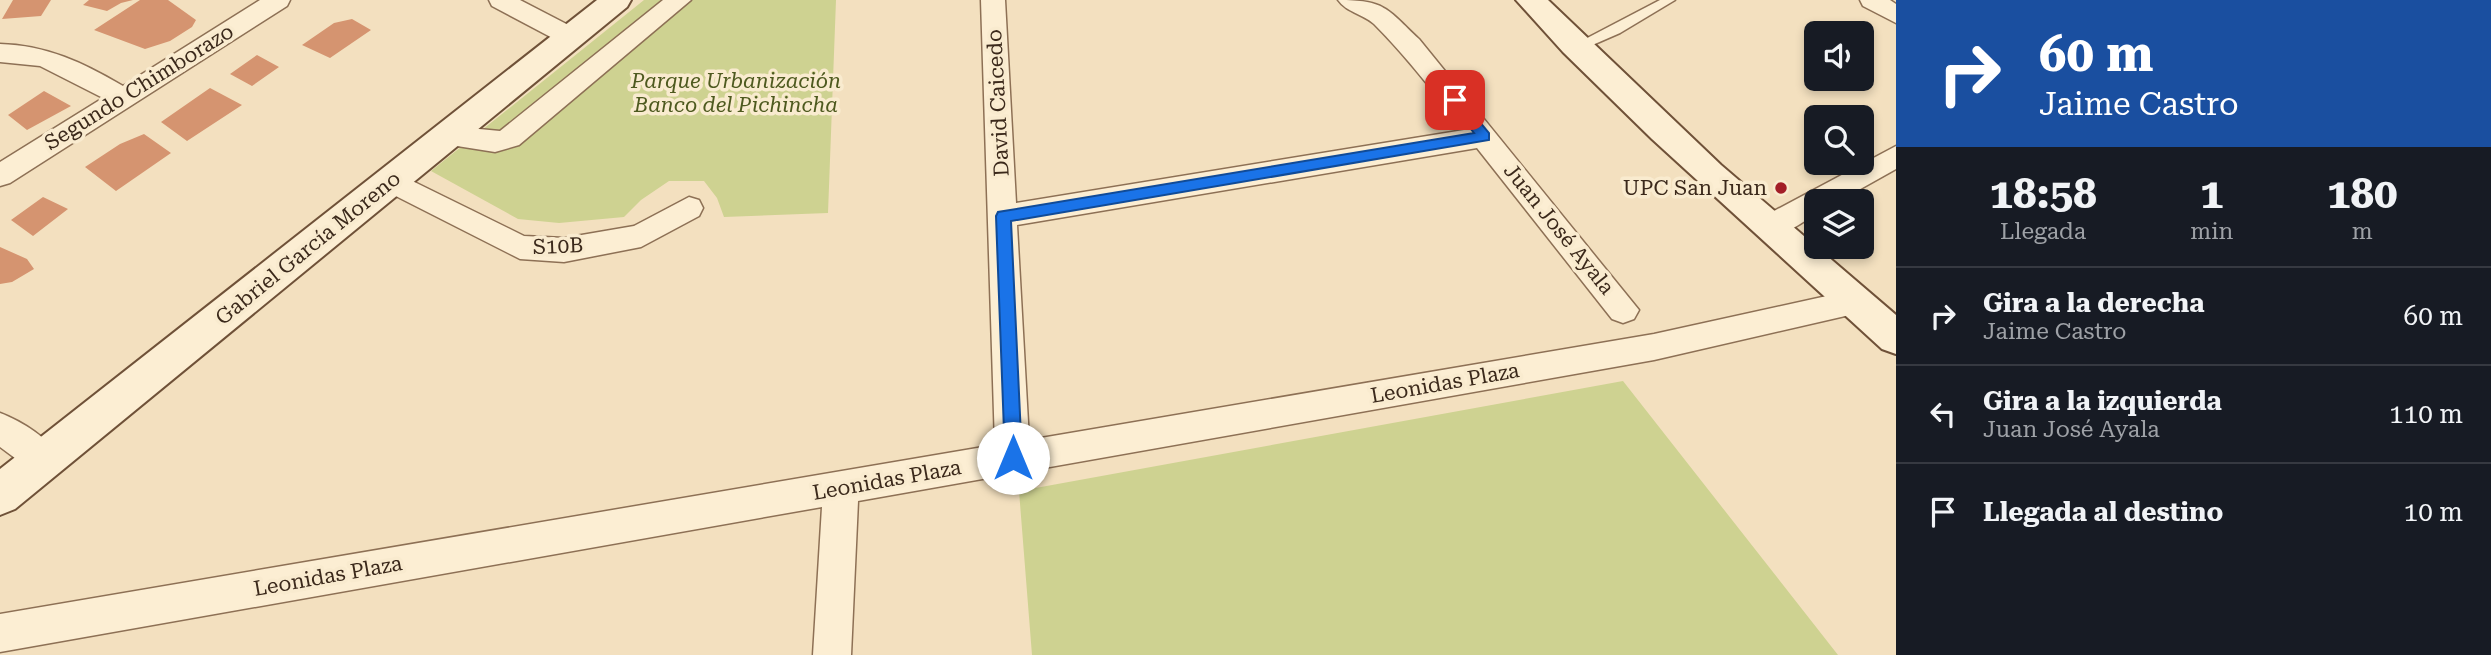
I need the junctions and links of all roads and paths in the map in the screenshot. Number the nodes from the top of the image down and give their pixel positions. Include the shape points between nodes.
1 (278, 0) edge
2 (501, 0) edge
3 (616, 0) edge
4 (679, 0) edge
5 (993, 0) edge
6 (1350, 0) edge
7 (1531, 0) edge
8 (1669, 0) edge
9 (1872, 0) edge
10 (1896, 15) edge
11 (569, 36) junction
12 (1576, 47) junction
13 (0, 54) edge
14 (121, 97) junction
15 (448, 136) junction
16 (1484, 137) junction
17 (1896, 156) edge
18 (0, 176) edge
19 (392, 182) junction
20 (689, 208) dead end
21 (1003, 216) junction
22 (1769, 227) junction
23 (1854, 302) junction
24 (1623, 310) dead end
25 (1896, 338) edge
26 (0, 428) edge
27 (1013, 458) junction
28 (43, 459) junction
29 (841, 488) junction
30 (0, 495) edge
31 (0, 633) edge
32 (832, 655) edge

1 - 14 street, Segundo Chimborazo
2 - 11 street
3 - 11 street, Gabriel García Moreno
4 - 15 street via 509,138 495,142
5 - 21 street, David Caicedo
6 - 16 street, Juan José Ayala via 1379,15 1410,45
7 - 12 street
8 - 12 lane
9 - 10 street
11 - 15 street, Gabriel García Moreno
12 - 22 street
13 - 14 street via 19,52 67,64
14 - 18 street, Segundo Chimborazo
15 - 19 street, Gabriel García Moreno
16 - 21 street
16 - 24 street, Juan José Ayala
17 - 22 street
19 - 20 street, S10B via 520,247 564,250 641,236
19 - 28 street, Gabriel García Moreno
21 - 27 street, David Caicedo
22 - 23 street
23 - 25 street
23 - 27 street, Leonidas Plaza via 1654,347
26 - 28 street
27 - 29 street, Leonidas Plaza
28 - 30 street, Gabriel García Moreno
29 - 31 street, Leonidas Plaza
29 - 32 street

